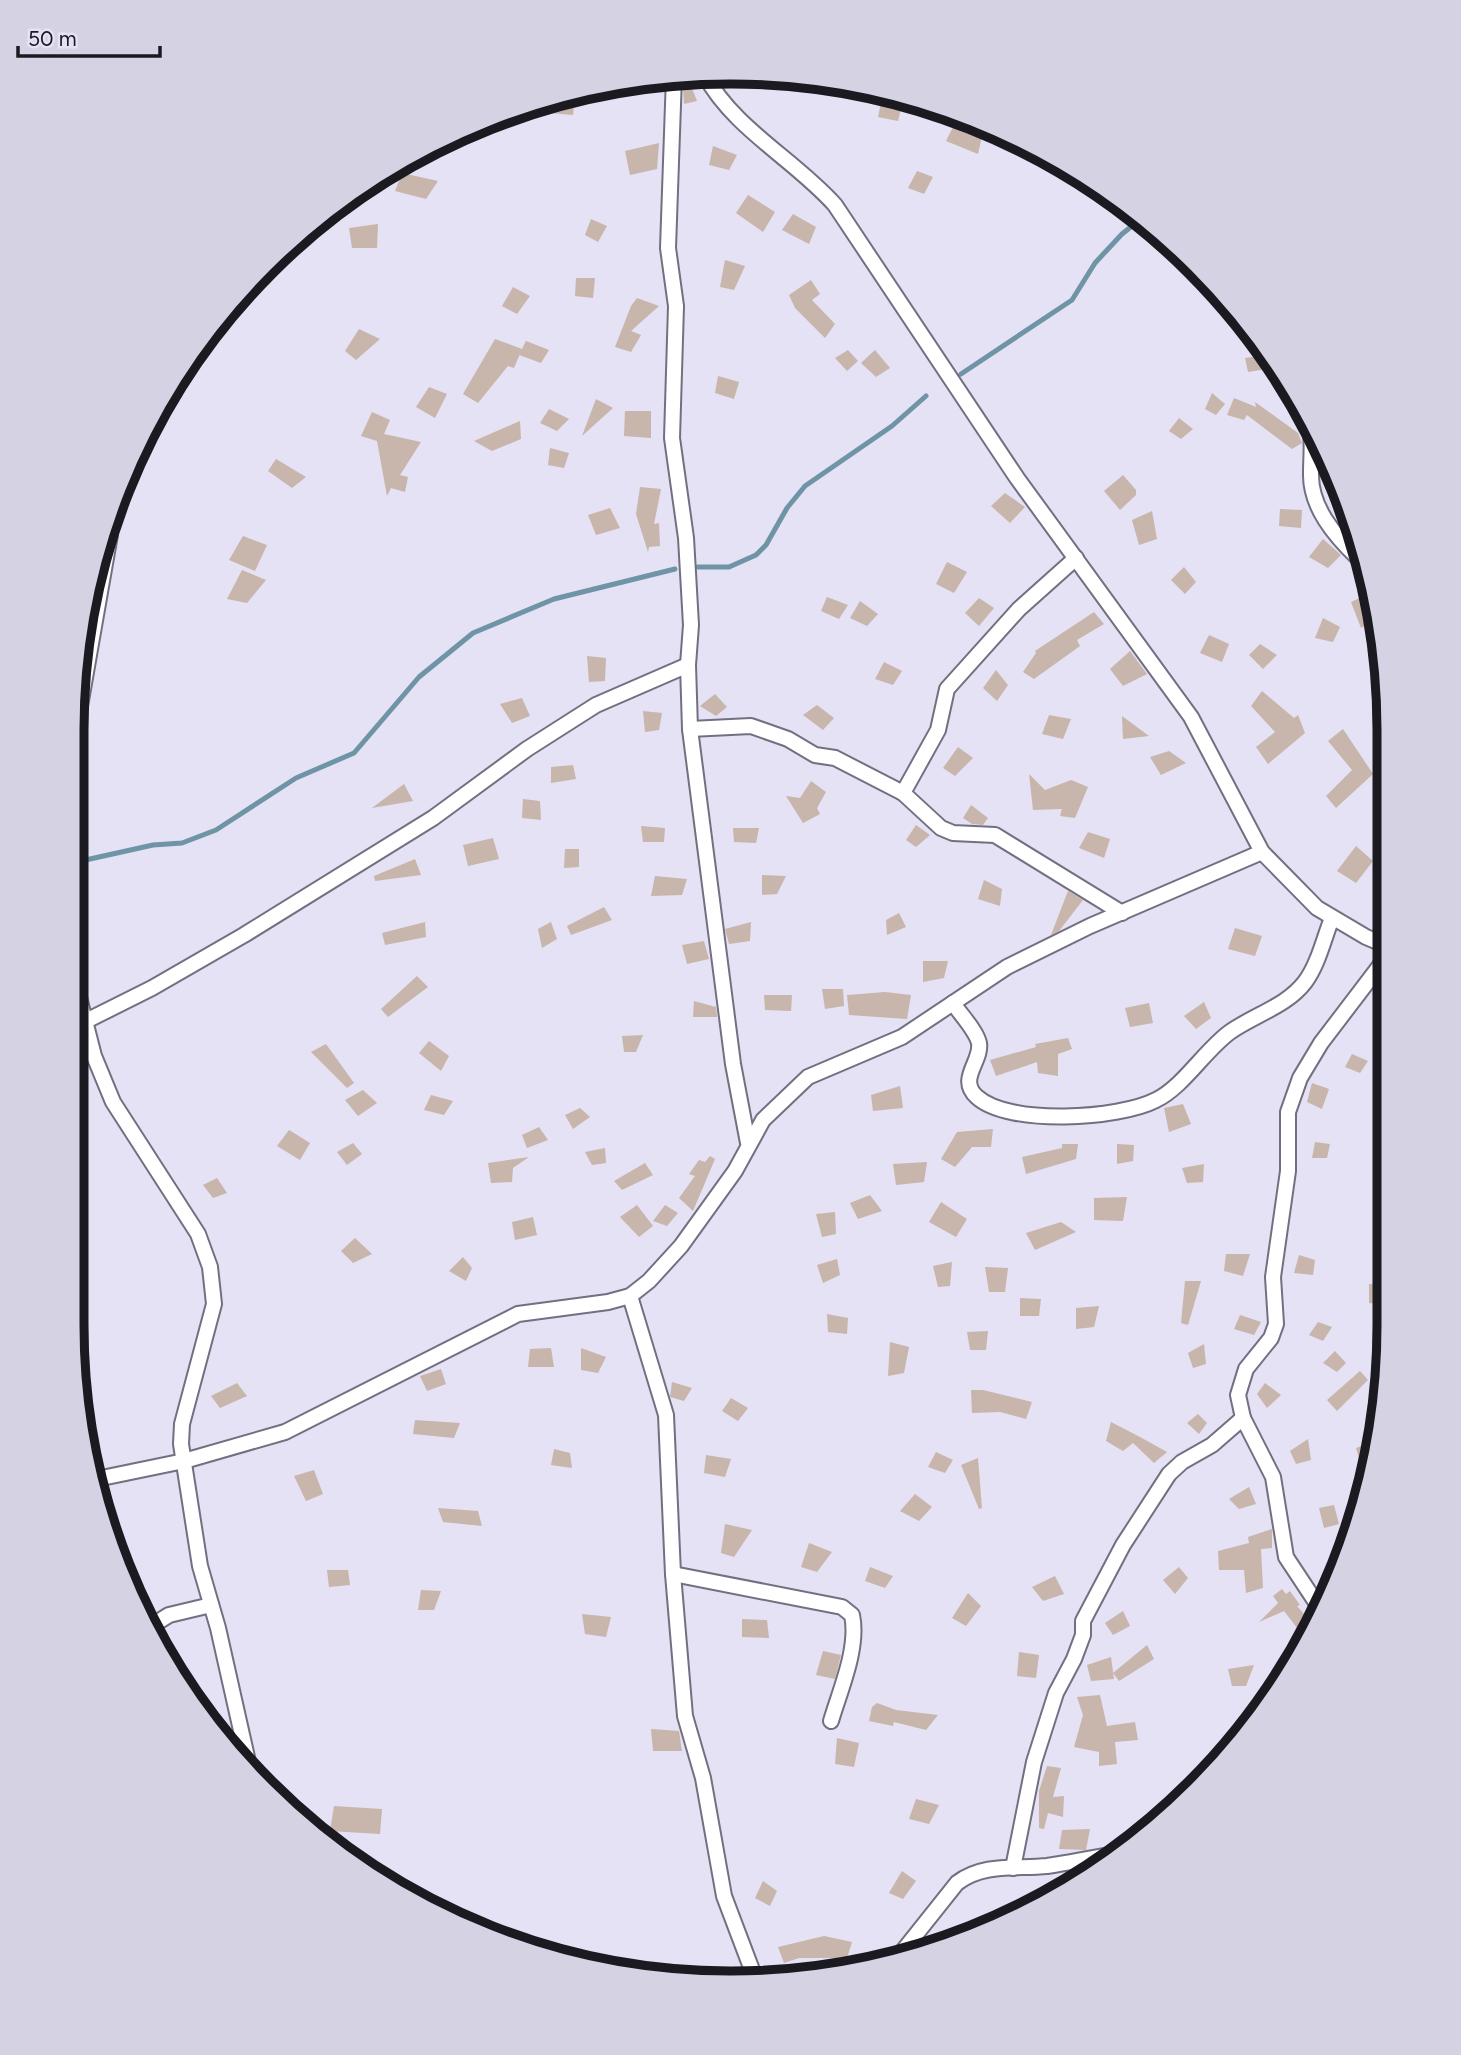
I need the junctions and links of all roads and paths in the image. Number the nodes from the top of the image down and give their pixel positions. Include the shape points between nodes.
1 (711, 84) edge
2 (674, 87) edge
3 (1313, 450) edge
4 (1352, 553) edge
5 (1076, 558) junction
6 (688, 665) junction
7 (690, 729) junction
8 (902, 793) junction
9 (1262, 852) junction
10 (1122, 913) junction
11 (1332, 918) junction
12 (1377, 941) edge
13 (1377, 970) edge
14 (953, 1003) junction
15 (84, 1022) joint
16 (748, 1143) junction
17 (630, 1296) junction
18 (1243, 1418) junction
19 (184, 1461) junction
20 (103, 1478) edge
21 (673, 1574) junction
22 (1314, 1601) edge
23 (211, 1605) junction
24 (157, 1622) edge
25 (831, 1721) dead end
26 (246, 1753) edge
27 (1096, 1858) edge
28 (1013, 1868) junction
29 (906, 1946) edge
30 (752, 1970) edge

1 - 5 street via 730,113 835,205 1017,478
2 - 6 street via 668,248 676,306 672,438 686,538 691,625
3 - 4 street via 1311,483 1317,500 1335,535
5 - 8 street via 1019,608 947,689 938,730
5 - 9 street via 1191,717
6 - 7 street
6 - 15 street via 596,705 433,818 152,988
7 - 8 street via 751,726 771,732
7 - 16 street via 733,1064
8 - 10 street via 942,828 953,833 995,835
9 - 10 street
9 - 11 street via 1287,881
10 - 14 street via 1007,967
11 - 12 street
11 - 14 street via 1306,981 1295,992 1220,1039 1159,1100 1132,1109 1043,1115 995,1109 975,1095 969,1080 979,1042
13 - 18 street via 1321,1043 1300,1078 1288,1112 1288,1171 1273,1277 1276,1324 1247,1369 1238,1395
14 - 16 street via 902,1037 808,1077 763,1120
15 - 19 street via 113,1102 198,1234 210,1267 214,1304 182,1424
16 - 17 street via 735,1171 681,1246
17 - 19 street via 517,1314 285,1432
17 - 21 street via 666,1415
18 - 22 street via 1273,1477 1286,1557
18 - 28 street via 1169,1474 1083,1620 1079,1647 1056,1693 1034,1762
19 - 20 street
19 - 23 street
21 - 25 street via 830,1604 852,1615 848,1662
21 - 30 street via 685,1716 703,1778 724,1896
23 - 24 street
23 - 26 street
27 - 28 street
28 - 29 street via 968,1874

